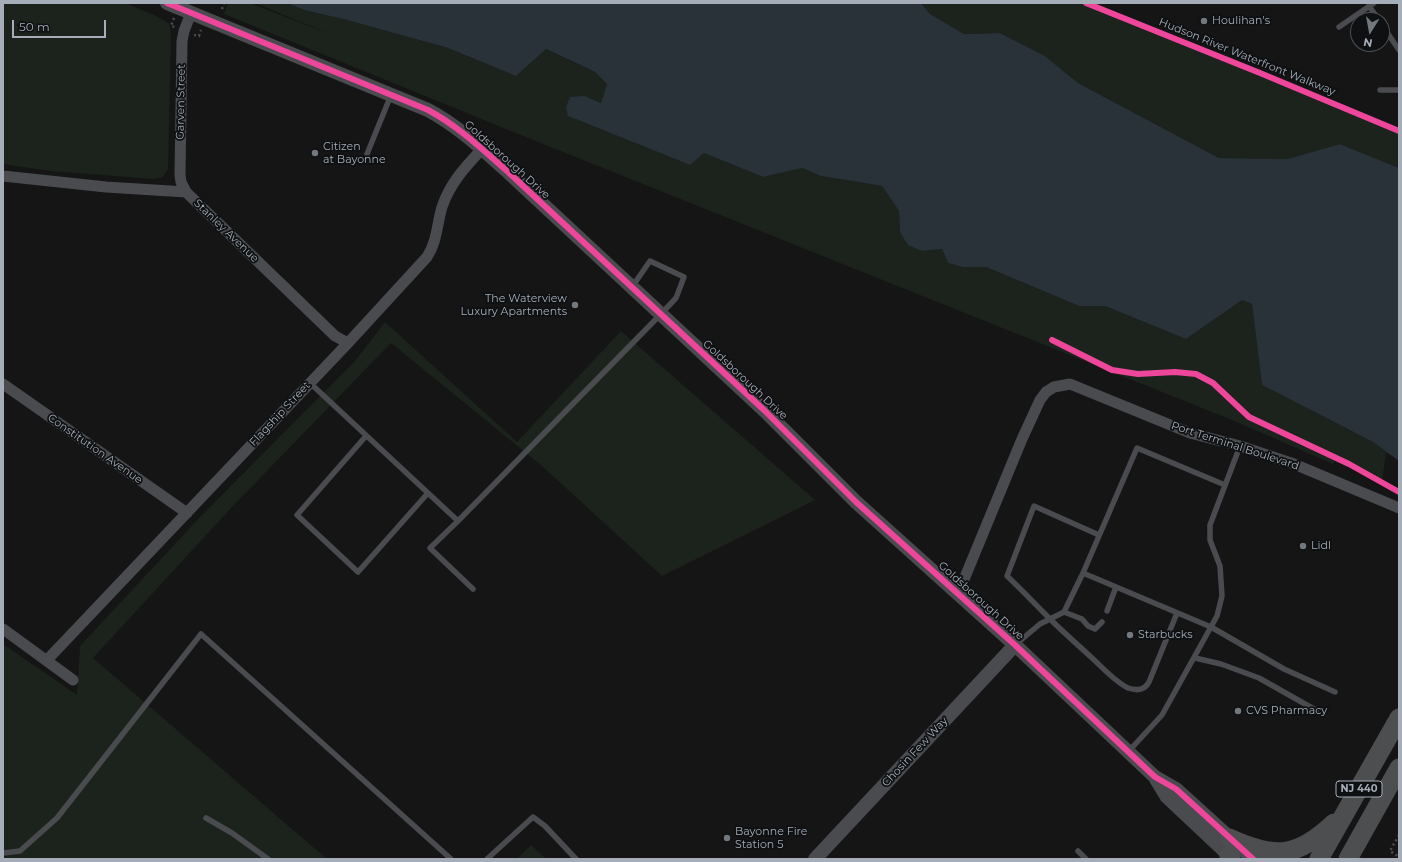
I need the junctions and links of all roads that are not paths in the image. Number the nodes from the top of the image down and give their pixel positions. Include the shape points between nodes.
1 (167, 3) edge
2 (1372, 4) edge
3 (191, 13) junction
4 (1339, 27) dead end
5 (1390, 37) edge
6 (1399, 50) edge
7 (1380, 90) dead end
8 (1399, 90) edge
9 (391, 95) junction
10 (482, 149) junction
11 (367, 154) dead end
12 (3, 176) edge
13 (186, 192) junction
14 (632, 288) junction
15 (660, 315) junction
16 (348, 343) junction
17 (310, 383) junction
18 (3, 384) edge
19 (366, 436) junction
20 (1240, 446) junction
21 (1225, 485) junction
22 (428, 493) junction
23 (1399, 508) edge
24 (187, 513) junction
25 (458, 521) junction
26 (1099, 535) junction
27 (1083, 573) junction
28 (1116, 587) junction
29 (473, 589) dead end
30 (958, 594) junction
31 (1107, 611) dead end
32 (1064, 612) junction
33 (1177, 613) junction
34 (1050, 620) junction
35 (1102, 622) dead end
36 (1211, 627) junction
37 (3, 629) edge
38 (1015, 645) junction
39 (1195, 658) junction
40 (47, 660) junction
41 (73, 680) dead end
42 (1334, 692) dead end
43 (1321, 713) dead end
44 (1399, 718) edge
45 (1128, 752) junction
46 (1399, 768) edge
47 (1346, 811) junction
48 (206, 818) dead end
49 (1078, 851) dead end
50 (3, 853) edge
51 (1231, 853) edge
52 (268, 859) edge
53 (451, 859) edge
54 (487, 859) edge
55 (576, 859) edge
56 (815, 859) edge
57 (1086, 859) edge
58 (1253, 859) edge
59 (1319, 859) edge
60 (1348, 859) edge

1 - 3 street, Goldsborough Drive
2 - 4 lane
3 - 9 street, Goldsborough Drive
3 - 13 street, Garven Street via 182,41 180,175
5 - 6 lane
7 - 8 lane
9 - 10 street, Goldsborough Drive via 437,115
9 - 11 lane
10 - 14 street, Goldsborough Drive
10 - 16 street, Flagship Street via 458,175 449,190 433,246 427,257
12 - 13 street, Stanley Avenue
13 - 16 street, Stanley Avenue via 335,336
14 - 15 street, Goldsborough Drive
14 - 15 lane via 650,261 684,277 676,298
15 - 25 lane
15 - 30 street, Goldsborough Drive via 765,412 856,502
16 - 17 street, Flagship Street
17 - 19 lane
17 - 24 street, Flagship Street
18 - 24 street, Constitution Avenue
19 - 22 lane
19 - 22 lane via 298,515 358,572
20 - 21 lane
20 - 23 street, Port Terminal Boulevard via 1294,464
20 - 30 street, Port Terminal Boulevard via 1190,433 1070,384 1054,387 1040,400 1019,445
21 - 26 lane via 1137,448
21 - 36 lane via 1210,525 1210,540 1220,566 1222,596
22 - 25 lane
24 - 40 street, Flagship Street
25 - 29 lane via 430,548
26 - 27 lane
26 - 34 lane via 1034,506 1007,576
27 - 28 lane
27 - 32 lane
28 - 31 lane
28 - 33 lane
30 - 38 street, Goldsborough Drive
32 - 34 lane
32 - 35 lane via 1082,619 1094,629
33 - 34 lane via 1149,682 1142,689 1128,688 1112,677
33 - 36 lane
34 - 38 lane via 1040,624
36 - 39 lane
36 - 42 lane via 1284,668
37 - 40 street
38 - 45 street, Goldsborough Drive
38 - 56 street, Chosin Few Way
39 - 43 lane via 1221,664 1259,678
39 - 45 lane via 1162,715
40 - 41 street
44 - 47 highway, NJ 440
45 - 51 street, Goldsborough Drive via 1155,777 1167,797
46 - 60 highway, NJ 440
47 - 51 highway via 1319,837 1306,845 1288,851
47 - 59 highway, NJ 440
48 - 52 lane via 232,832
49 - 57 lane
50 - 53 lane via 20,851 57,818 201,634
51 - 58 street, Goldsborough Drive
54 - 55 lane via 533,817

